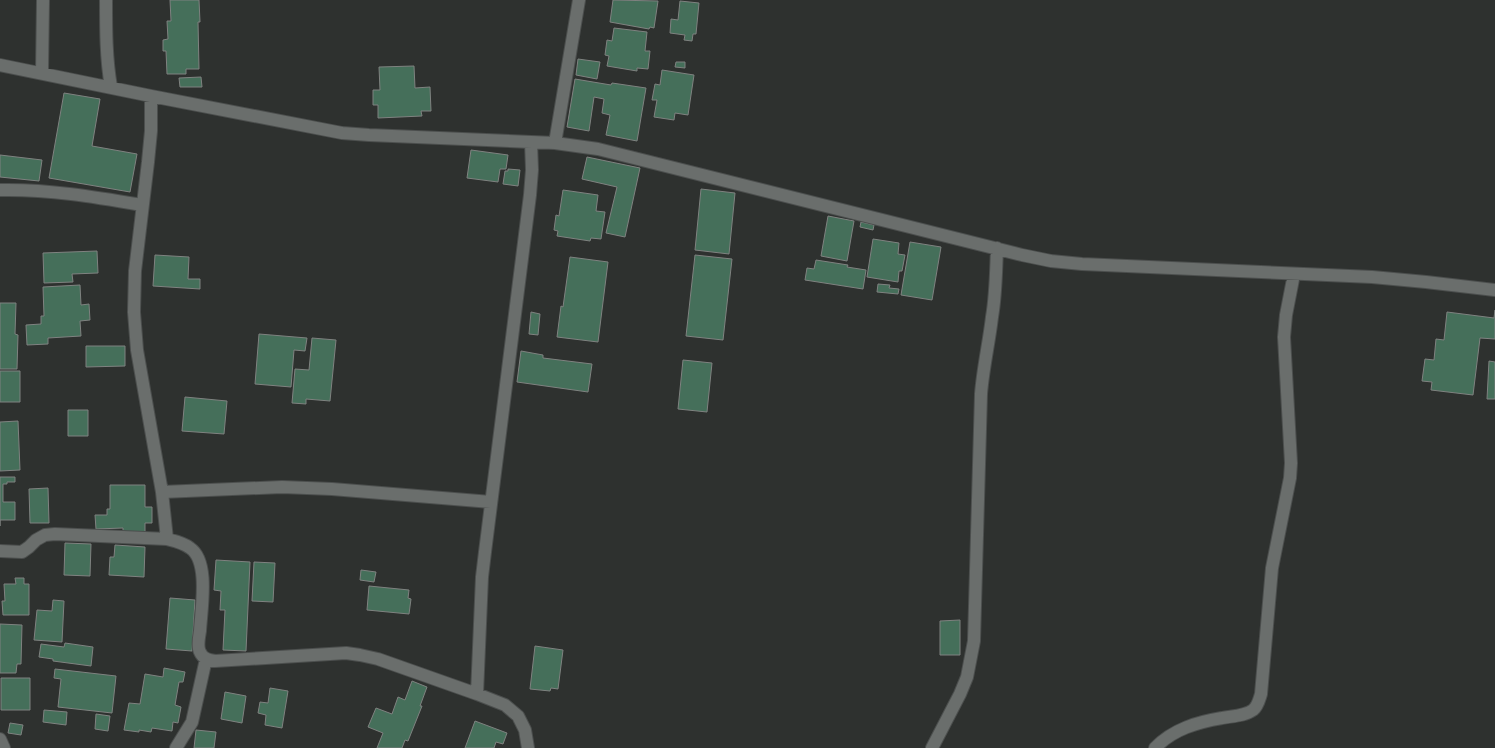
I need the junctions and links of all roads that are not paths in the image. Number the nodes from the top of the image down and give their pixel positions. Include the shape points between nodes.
1 (43, 0) edge
2 (106, 0) edge
3 (578, 0) edge
4 (0, 65) edge
5 (42, 73) junction
6 (111, 87) junction
7 (151, 96) junction
8 (531, 142) junction
9 (554, 143) junction
10 (0, 190) edge
11 (142, 205) junction
12 (997, 248) junction
13 (1294, 274) junction
14 (1495, 290) edge
15 (162, 492) junction
16 (491, 502) junction
17 (167, 539) junction
18 (0, 551) edge
19 (206, 659) junction
20 (478, 694) junction
21 (0, 739) edge
22 (4, 748) edge
23 (176, 748) edge
24 (528, 748) edge
25 (932, 748) edge
26 (1155, 748) edge

1 - 5 street
2 - 6 street via 107,65
3 - 9 street
4 - 5 street
5 - 6 street
6 - 7 street
7 - 8 street via 342,132
7 - 11 street via 151,131
8 - 9 street
8 - 16 street via 530,195
9 - 12 street via 598,149
10 - 11 street via 46,191
11 - 15 street via 135,271 134,312 137,350
12 - 13 street via 1051,261 1082,264
12 - 25 street via 995,289 981,394 974,641 967,677
13 - 14 street via 1399,279
13 - 26 street via 1284,337 1290,478 1272,568 1261,694 1258,704 1252,711 1193,724 1176,732
15 - 16 street via 282,487
15 - 17 street
16 - 20 street via 482,577
17 - 18 street via 55,534 45,535 22,552
17 - 19 street via 191,548 199,557 203,585 199,640 200,652
19 - 20 street via 215,661 346,653 378,659
19 - 23 street via 192,722
20 - 24 street via 505,705 518,716 525,730
21 - 22 street

